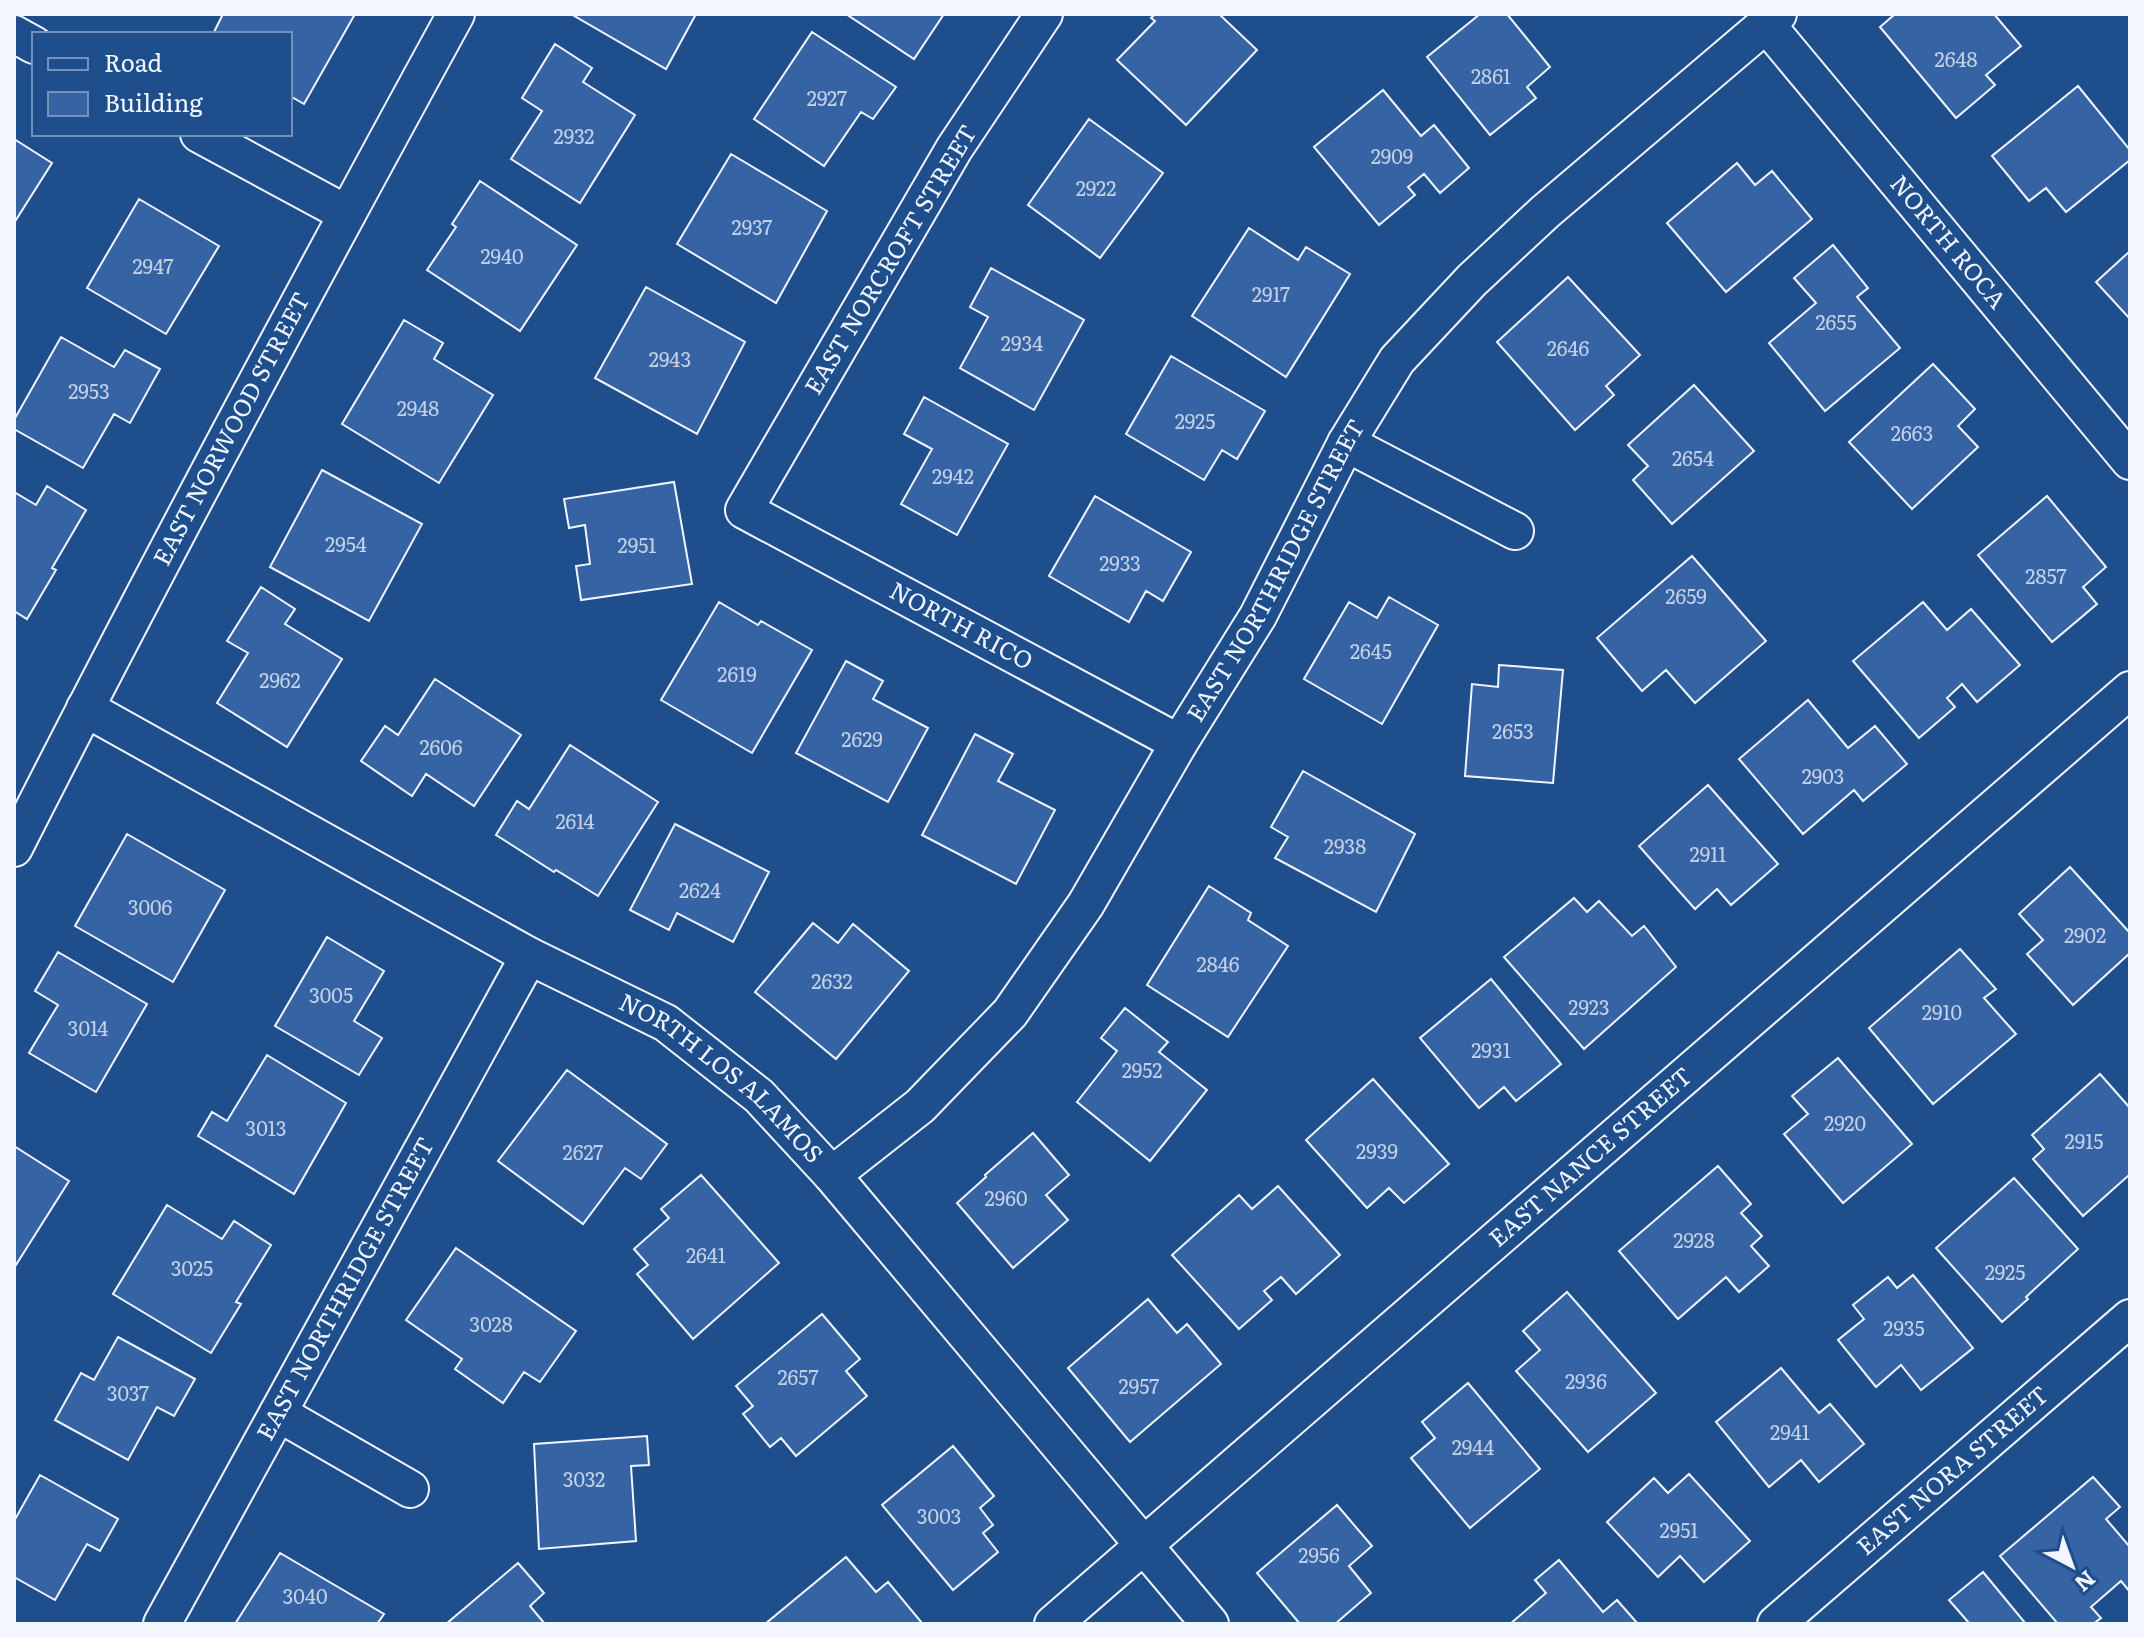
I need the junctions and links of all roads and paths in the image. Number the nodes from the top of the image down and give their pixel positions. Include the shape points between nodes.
1 (456, 14) edge
2 (1044, 14) edge
3 (1772, 19) edge
4 (14, 34) edge
5 (32, 44) edge
6 (203, 136) edge
7 (347, 214) junction
8 (1346, 443) junction
9 (2130, 461) edge
10 (744, 510) joint
11 (1515, 531) dead end
12 (2130, 690) edge
13 (85, 708) junction
14 (1179, 743) junction
15 (14, 848) edge
16 (529, 956) junction
17 (832, 1175) junction
18 (2130, 1318) edge
19 (278, 1413) junction
20 (410, 1489) dead end
21 (1144, 1546) junction
22 (162, 1624) edge
23 (1053, 1624) edge
24 (1210, 1624) edge
25 (1776, 1624) edge

1 - 7 street, EAST NORWOOD STREET
2 - 10 street, EAST NORCROFT STREET via 954,149
3 - 8 street, EAST NORTHRIDGE STREET via 1472,280 1397,360
3 - 9 street, NORTH ROCA
4 - 5 street
6 - 7 street
7 - 13 street, EAST NORWOOD STREET
8 - 11 street
8 - 14 street, EAST NORTHRIDGE STREET via 1258,616
10 - 14 street, NORTH RICO
12 - 21 street, EAST NANCE STREET
13 - 15 street, EAST NORWOOD STREET
13 - 16 street, NORTH LOS ALAMOS
14 - 17 street, EAST NORTHRIDGE STREET via 1086,904 1010,1013 920,1106
16 - 17 street, NORTH LOS ALAMOS via 666,1023 759,1096
16 - 19 street, EAST NORTHRIDGE STREET
17 - 21 street, NORTH LOS ALAMOS
18 - 25 street, EAST NORA STREET
19 - 20 street
19 - 22 street, EAST NORTHRIDGE STREET
21 - 23 street, EAST NANCE STREET
21 - 24 street, NORTH LOS ALAMOS

